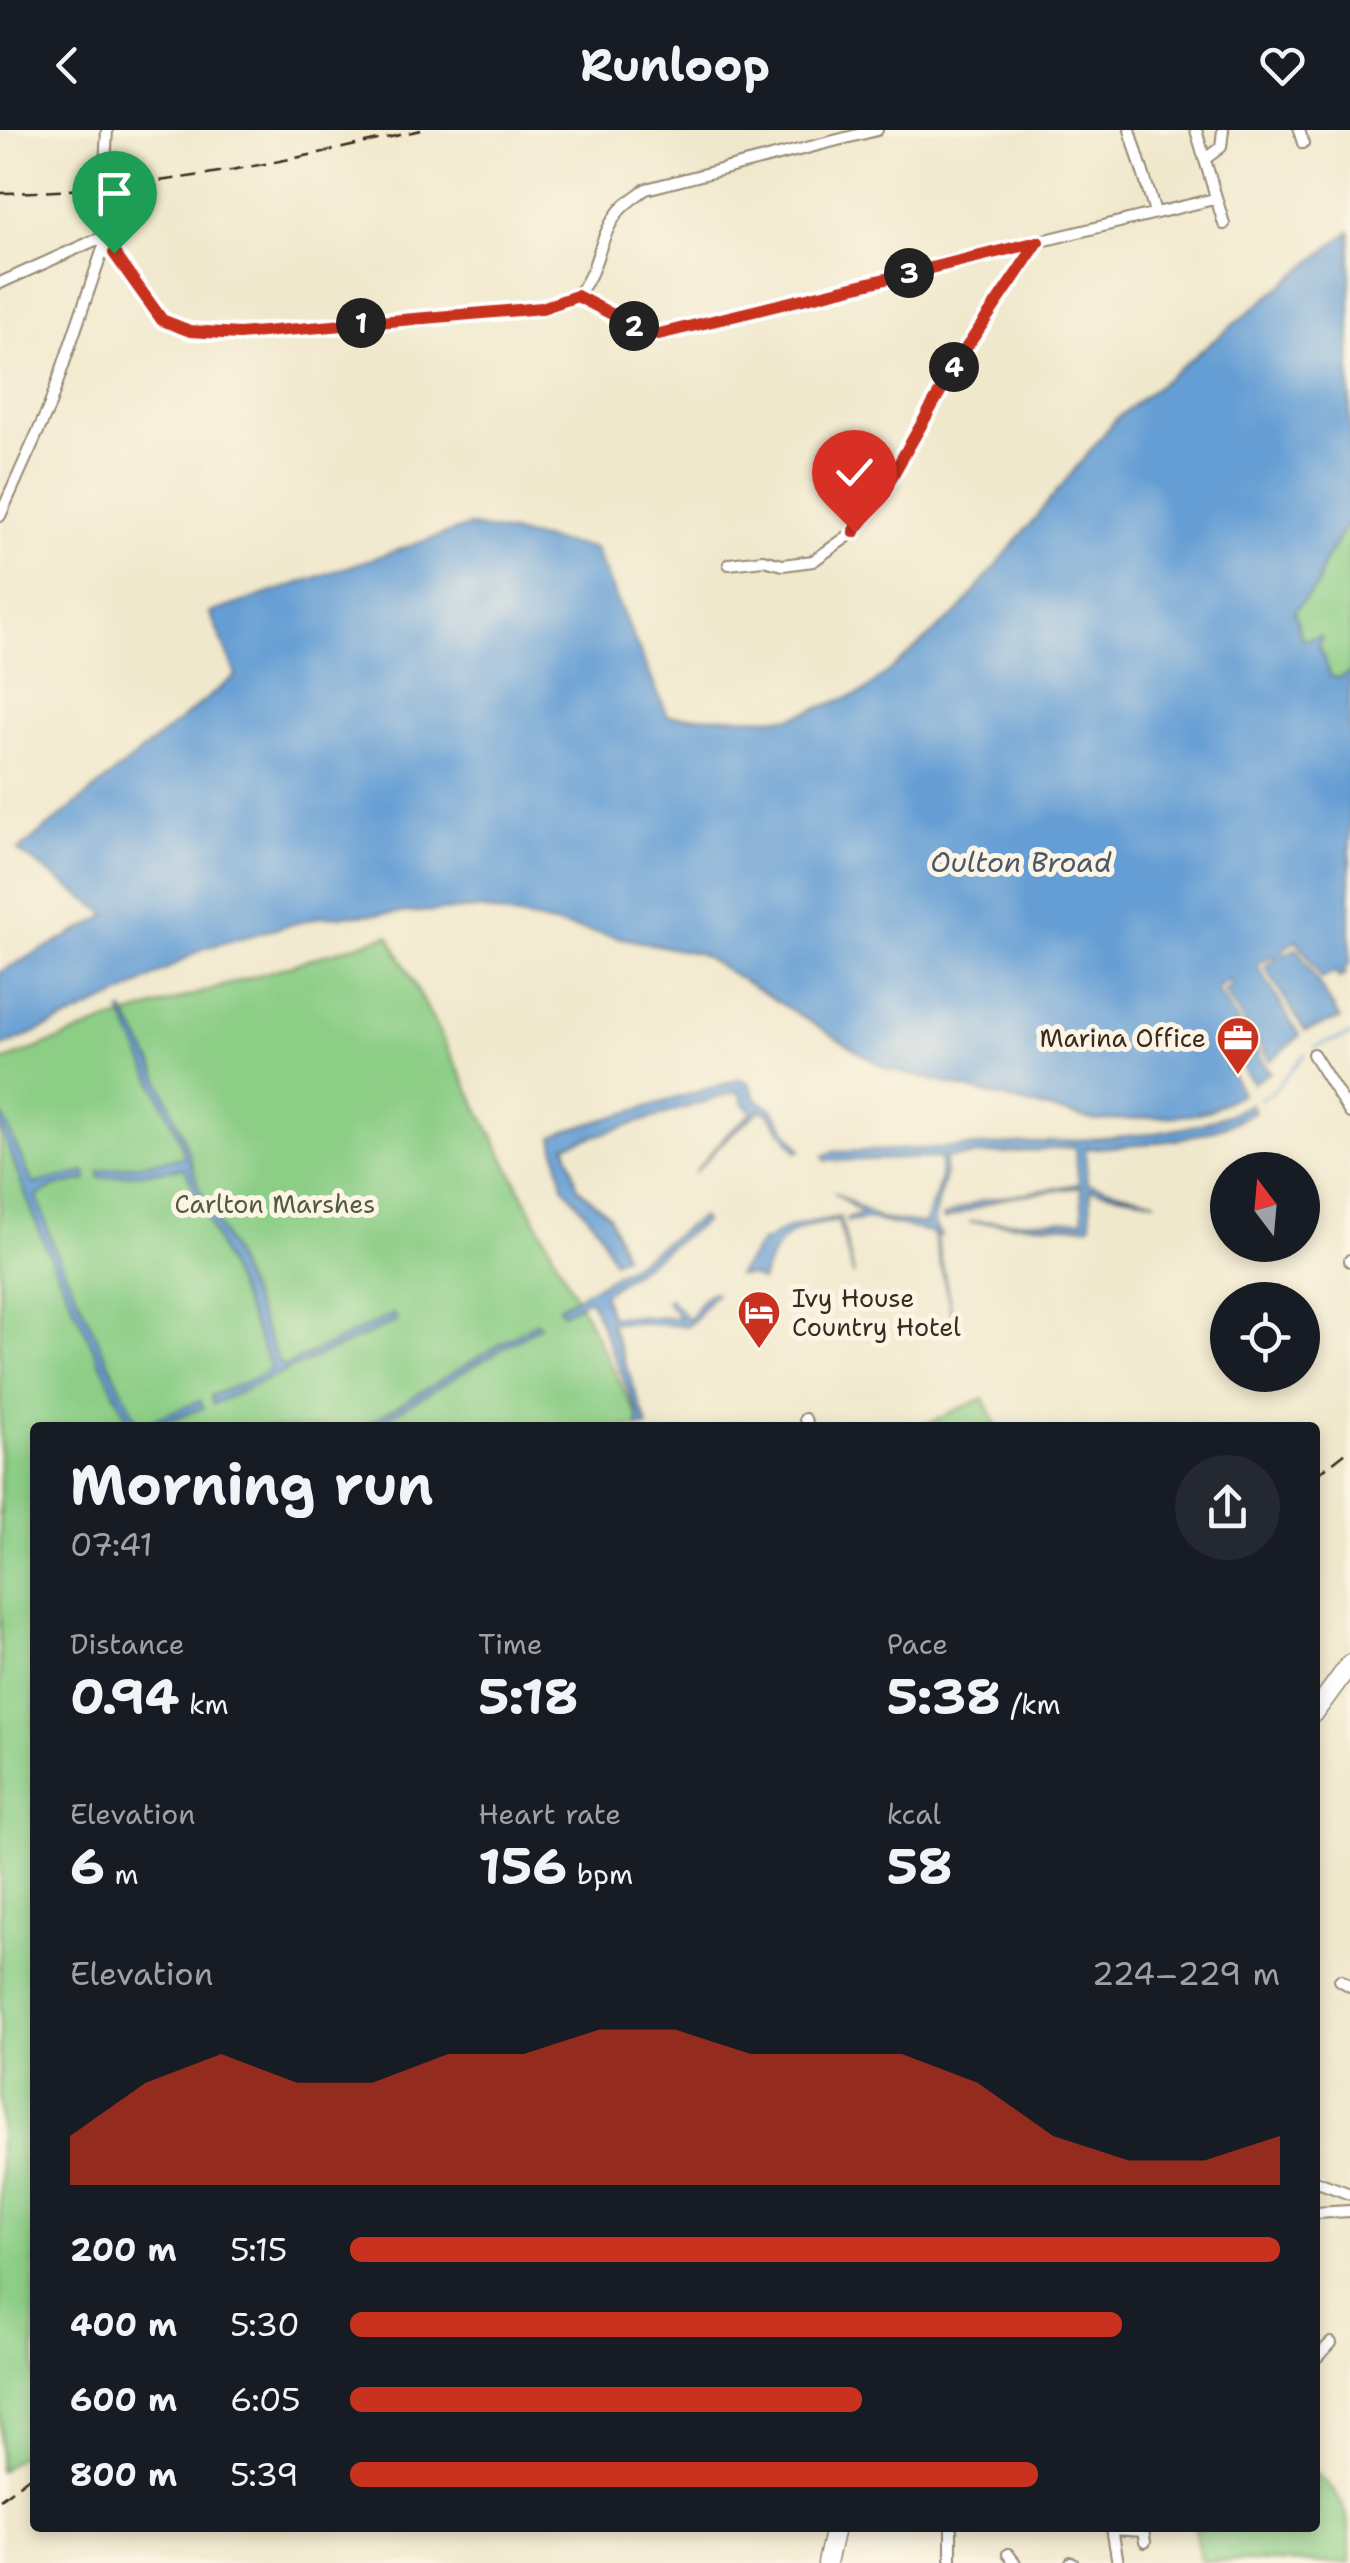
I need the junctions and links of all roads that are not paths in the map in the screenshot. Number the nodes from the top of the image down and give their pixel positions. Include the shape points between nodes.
1 (107, 130) edge
2 (877, 130) edge
3 (1130, 130) edge
4 (1196, 130) edge
5 (1224, 130) edge
6 (1299, 130) edge
7 (1303, 143) dead end
8 (1204, 159) junction
9 (1214, 199) junction
10 (1155, 212) junction
11 (1224, 224) dead end
12 (108, 238) junction
13 (1038, 242) junction
14 (0, 283) edge
15 (577, 296) junction
16 (0, 516) edge
17 (729, 564) dead end
18 (1313, 1054) dead end
19 (1350, 1113) edge
20 (1350, 1664) edge
21 (1320, 1705) edge
22 (1320, 2183) edge
23 (1350, 2194) edge
24 (1350, 2210) edge
25 (1320, 2212) edge
26 (1331, 2343) dead end
27 (1320, 2354) edge
28 (834, 2532) edge
29 (950, 2532) edge
30 (1113, 2532) edge
31 (827, 2563) edge
32 (951, 2563) edge
33 (1118, 2563) edge

1 - 12 street, bridge
2 - 15 street via 646,190 616,214 596,269
3 - 10 street
4 - 8 street
5 - 8 street via 1221,147
6 - 7 street
8 - 9 street
9 - 10 street
9 - 11 street
10 - 13 street
12 - 14 street
12 - 15 street via 162,320 190,331 239,334 542,308
12 - 16 street via 49,406
13 - 15 street via 659,334
13 - 17 street via 854,532 813,560
18 - 19 street
20 - 21 highway
22 - 23 street
24 - 25 street
26 - 27 street
28 - 31 highway
29 - 32 street
30 - 33 street

